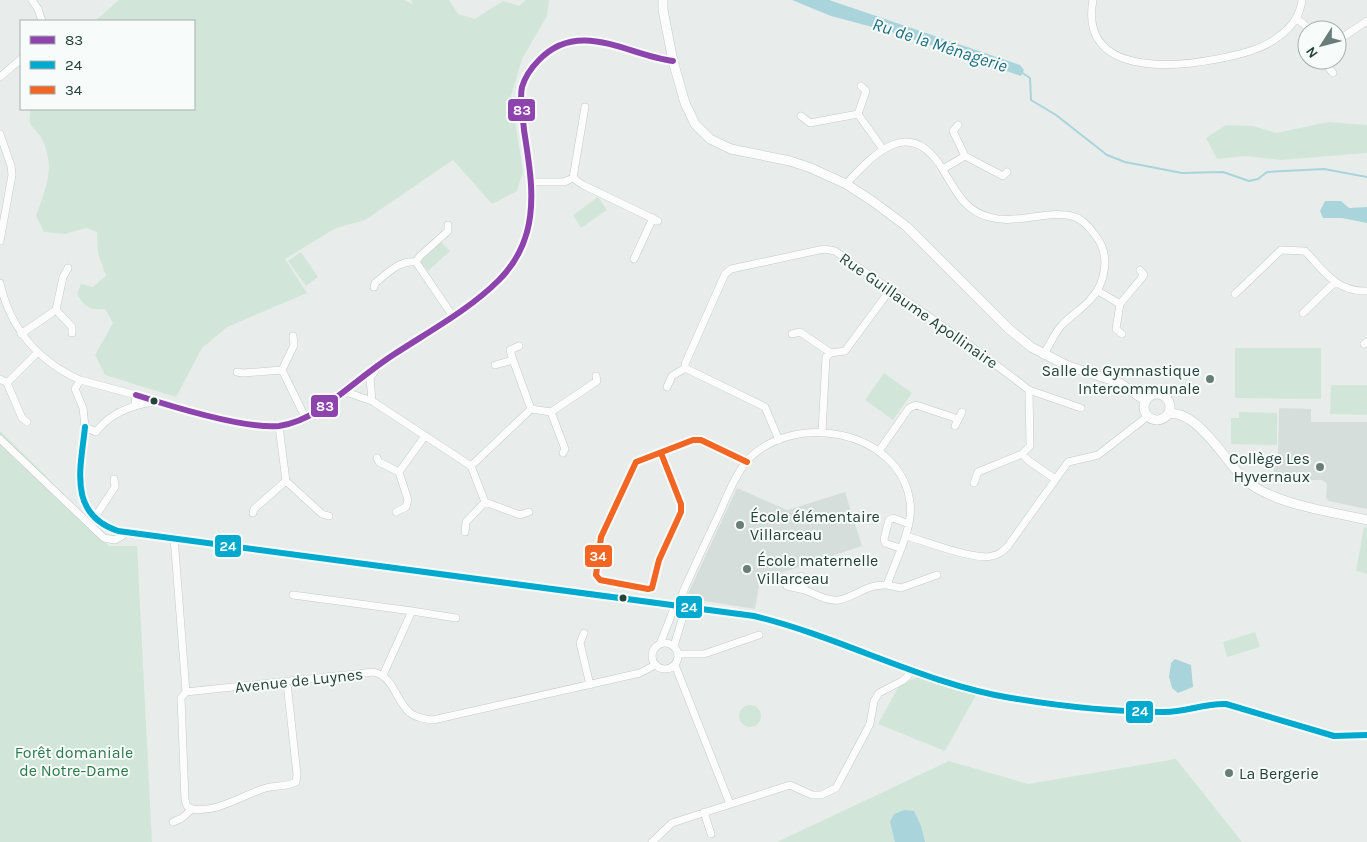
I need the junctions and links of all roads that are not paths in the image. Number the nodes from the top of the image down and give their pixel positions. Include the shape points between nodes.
1 (32, 0) edge
2 (663, 0) edge
3 (1093, 0) edge
4 (1302, 0) edge
5 (1296, 18) junction
6 (42, 20) edge
7 (1298, 20) edge
8 (1367, 22) edge
9 (1347, 35) edge
10 (20, 60) edge
11 (674, 61) junction
12 (1330, 70) edge
13 (1333, 73) dead end
14 (0, 77) edge
15 (861, 86) dead end
16 (585, 107) dead end
17 (858, 114) junction
18 (801, 116) dead end
19 (958, 125) dead end
20 (0, 134) edge
21 (882, 148) junction
22 (965, 156) junction
23 (943, 169) junction
24 (1006, 172) dead end
25 (573, 178) junction
26 (531, 182) junction
27 (846, 184) junction
28 (448, 225) dead end
29 (0, 239) edge
30 (634, 259) dead end
31 (416, 262) junction
32 (68, 268) dead end
33 (1140, 270) dead end
34 (1335, 282) junction
35 (0, 283) edge
36 (374, 287) dead end
37 (890, 290) junction
38 (1367, 290) edge
39 (1098, 291) junction
40 (1235, 294) dead end
41 (1120, 304) junction
42 (56, 310) junction
43 (1303, 313) dead end
44 (452, 315) junction
45 (72, 333) dead end
46 (21, 334) junction
47 (792, 334) dead end
48 (1122, 334) dead end
49 (293, 336) dead end
50 (519, 346) dead end
51 (38, 352) junction
52 (831, 353) junction
53 (1043, 355) junction
54 (513, 360) junction
55 (379, 365) junction
56 (495, 365) dead end
57 (685, 368) junction
58 (282, 370) junction
59 (237, 372) dead end
60 (64, 373) junction
61 (596, 376) dead end
62 (0, 378) edge
63 (80, 380) junction
64 (7, 383) junction
65 (75, 388) junction
66 (667, 388) dead end
67 (1029, 390) junction
68 (343, 391) junction
69 (136, 394) junction
70 (372, 401) junction
71 (1146, 401) junction
72 (157, 402) junction
73 (135, 404) junction
74 (1081, 408) dead end
75 (531, 409) junction
76 (551, 412) junction
77 (962, 412) dead end
78 (1168, 414) junction
79 (1148, 416) junction
80 (305, 418) junction
81 (958, 419) junction
82 (27, 422) dead end
83 (279, 426) junction
84 (955, 426) dead end
85 (85, 427) junction
86 (96, 432) junction
87 (822, 432) junction
88 (425, 436) junction
89 (0, 438) edge
90 (779, 440) junction
91 (83, 448) junction
92 (879, 451) junction
93 (563, 453) dead end
94 (661, 454) junction
95 (1022, 454) junction
96 (377, 458) dead end
97 (747, 462) junction
98 (471, 466) junction
99 (399, 472) junction
100 (114, 479) dead end
101 (1054, 479) junction
102 (286, 481) junction
103 (974, 483) dead end
104 (485, 502) junction
105 (396, 512) dead end
106 (529, 512) dead end
107 (253, 513) dead end
108 (328, 516) dead end
109 (95, 517) junction
110 (1367, 520) edge
111 (909, 524) junction
112 (124, 531) junction
113 (465, 532) dead end
114 (906, 536) junction
115 (174, 537) junction
116 (900, 548) junction
117 (937, 575) dead end
118 (801, 576) dead end
119 (887, 585) junction
120 (787, 586) dead end
121 (805, 590) junction
122 (293, 595) dead end
123 (679, 607) junction
124 (412, 611) junction
125 (456, 618) dead end
126 (584, 632) dead end
127 (759, 635) dead end
128 (660, 644) junction
129 (674, 646) junction
130 (678, 654) junction
131 (655, 665) junction
132 (675, 665) junction
133 (911, 670) junction
134 (384, 675) junction
135 (287, 683) junction
136 (590, 684) junction
137 (186, 692) junction
138 (1367, 735) edge
139 (730, 804) junction
140 (192, 809) junction
141 (704, 812) junction
142 (173, 822) dead end
143 (711, 834) dead end
144 (652, 842) edge

1 - 6 street
2 - 11 street
3 - 5 street via 1090,13 1102,43 1117,56 1146,65 1194,63 1258,48 1277,38
4 - 5 street
5 - 7 street
8 - 9 street
10 - 14 street
11 - 26 street via 605,42 585,40 569,43 540,58 522,85 520,100
11 - 27 street via 690,115 710,138 731,149 811,168
12 - 13 street
15 - 17 street via 866,91
16 - 25 street
17 - 18 street via 810,123
17 - 21 street
19 - 22 street via 952,131
20 - 29 street via 12,175
21 - 23 street via 900,141 913,142 924,147
21 - 27 street
22 - 23 street
22 - 24 street via 1003,176
23 - 39 street via 958,196 976,213 1000,220 1073,216 1084,223 1101,242 1104,254 1106,268
25 - 26 street via 564,182
25 - 30 street via 655,220
26 - 44 street via 527,232 512,265 480,296
27 - 53 street via 906,226 1008,329
28 - 31 street via 448,232
31 - 36 street via 398,265 374,283
31 - 44 street
32 - 42 street
33 - 41 street via 1144,275
34 - 38 street via 1350,289
34 - 40 street via 1305,251 1281,250
34 - 43 street
35 - 46 street via 5,304
37 - 52 street via 845,351
37 - 57 street, Rue Guillaume Apollinaire via 835,251 824,249 731,269 725,274
37 - 67 street, Rue Guillaume Apollinaire
39 - 41 street
39 - 53 street via 1061,326
41 - 48 street via 1116,330
42 - 45 street via 72,327
42 - 46 street
44 - 55 street
46 - 51 street
47 - 52 street via 800,332
49 - 58 street via 294,345
50 - 54 street via 510,350
51 - 60 street
51 - 64 street
52 - 87 street via 826,357
53 - 71 street via 1118,382
54 - 56 street
54 - 75 street
55 - 68 street
55 - 70 street via 370,378
57 - 66 street via 672,376
57 - 90 street via 765,407
58 - 59 street
58 - 80 street
60 - 63 street
60 - 65 street
61 - 76 street via 597,380
62 - 64 street
63 - 65 street
63 - 69 street
64 - 82 street via 22,418
65 - 85 street via 83,408
67 - 74 street, Rue Guillaume Apollinaire
67 - 95 street via 1030,446
68 - 70 street
68 - 80 street
69 - 72 street
69 - 73 street
70 - 88 street
71 - 78 street via 1162,395 1169,403
71 - 79 street
72 - 73 street
72 - 83 street via 258,426
73 - 86 street via 111,418
75 - 76 street
75 - 98 street
76 - 93 street via 565,449
77 - 81 street
78 - 79 street via 1159,420
78 - 110 street via 1177,413 1201,428 1244,479 1268,494
79 - 101 street via 1104,452 1068,462
80 - 83 street
81 - 84 street
81 - 92 street via 916,405 909,408
83 - 102 street
85 - 86 street
85 - 91 street
86 - 91 street
87 - 90 street
87 - 92 street via 845,435
88 - 98 street
88 - 99 street
89 - 112 street via 104,538 115,540
90 - 97 street
91 - 109 street via 78,476 80,490
92 - 111 street via 903,480 910,499
94 - 94 street via 636,462 601,538 596,575 600,580 652,588 659,560 681,512 681,504
94 - 97 street via 693,440 701,440
95 - 101 street via 1028,462
95 - 103 street via 978,472
96 - 99 street
97 - 123 street via 734,482
98 - 104 street
99 - 105 street via 408,500 406,507
100 - 109 street via 115,487
101 - 114 street via 1000,554 975,556
102 - 107 street
102 - 108 street
104 - 106 street via 520,515
104 - 113 street via 466,522
109 - 112 street via 106,526
111 - 114 street
111 - 116 street via 893,518 889,520 884,539 886,543
112 - 115 street
114 - 116 street
115 - 123 street
115 - 137 street
116 - 119 street
117 - 119 street via 901,588
118 - 121 street
119 - 121 street via 875,584 838,600
120 - 121 street
122 - 124 street
123 - 128 street via 673,611
123 - 129 street via 684,613
123 - 133 street via 784,623
124 - 125 street
124 - 134 street
126 - 136 street via 580,643
127 - 130 street via 704,654
128 - 129 street
128 - 131 street via 652,653
129 - 130 street
130 - 132 street
131 - 132 street, Avenue de Luynes via 666,670
131 - 136 street, Avenue de Luynes via 640,673
132 - 139 street
133 - 138 street via 1011,698 1162,712 1226,704 1334,736
133 - 139 street via 902,681 879,693 870,724 836,788 821,795 812,795 790,785
134 - 135 street, Avenue de Luynes via 367,672
134 - 136 street, Avenue de Luynes via 410,712 419,718 433,720
135 - 137 street, Avenue de Luynes
135 - 140 street via 296,782 266,788 222,805
137 - 140 street via 181,698 185,800
139 - 141 street
140 - 142 street
141 - 143 street
141 - 144 street via 672,823

